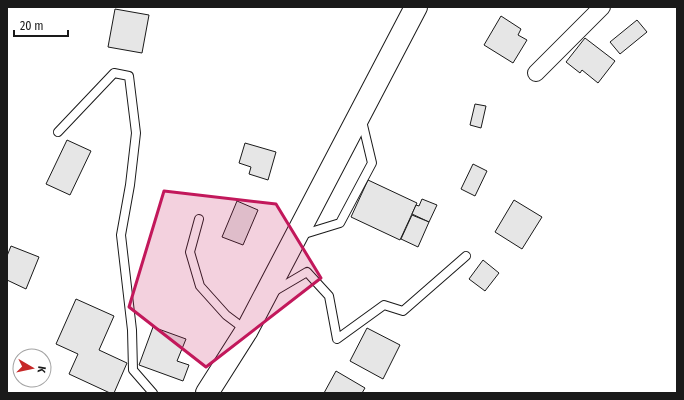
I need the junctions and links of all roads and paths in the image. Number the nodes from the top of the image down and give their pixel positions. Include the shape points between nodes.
1 (416, 7) edge
2 (602, 7) edge
3 (536, 73) dead end
4 (360, 113) junction
5 (58, 132) dead end
6 (199, 220) dead end
7 (298, 236) junction
8 (466, 256) dead end
9 (265, 297) junction
10 (247, 330) junction
11 (153, 393) edge
12 (207, 393) edge

1 - 4 main road
2 - 3 street
4 - 7 main road
4 - 7 lane via 372,163 340,223
5 - 11 lane via 114,72 129,76 136,133 121,235 132,330 133,370
6 - 10 lane via 190,252 200,286 226,315
7 - 9 main road
8 - 9 lane via 403,311 384,305 337,339 329,296 307,272
9 - 10 main road
10 - 12 main road

